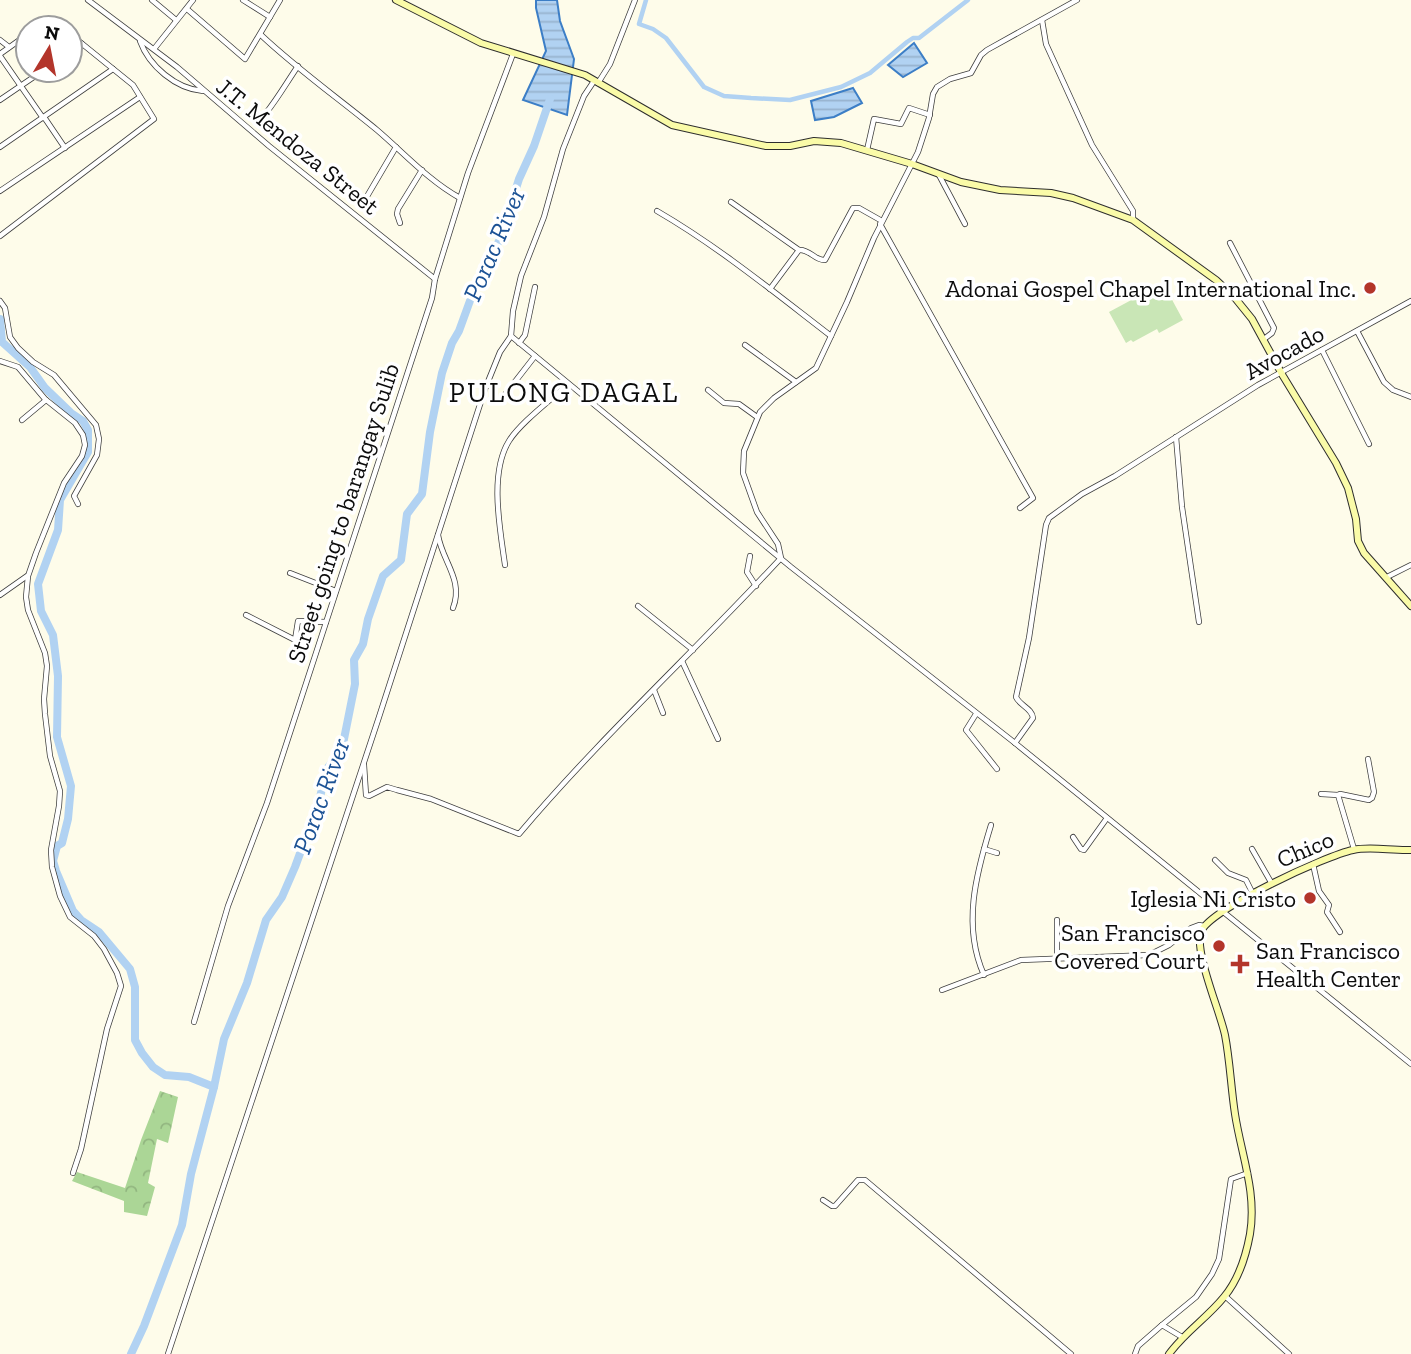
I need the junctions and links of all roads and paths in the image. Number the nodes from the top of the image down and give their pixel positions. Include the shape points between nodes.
1 (88, 0) edge
2 (153, 0) edge
3 (193, 0) edge
4 (243, 0) edge
5 (280, 0) edge
6 (398, 0) edge
7 (635, 0) edge
8 (1077, 0) edge
9 (187, 9) junction
10 (270, 17) junction
11 (176, 20) junction
12 (1042, 20) junction
13 (261, 35) junction
14 (0, 40) edge
15 (140, 40) junction
16 (14, 44) edge
17 (84, 46) edge
18 (9, 47) junction
19 (154, 50) junction
20 (513, 54) junction
21 (0, 55) edge
22 (298, 66) junction
23 (113, 69) junction
24 (596, 82) junction
25 (24, 84) edge
26 (21, 86) junction
27 (203, 91) junction
28 (140, 97) junction
29 (0, 100) edge
30 (266, 113) dead end
31 (930, 116) junction
32 (43, 118) junction
33 (0, 147) edge
34 (396, 147) junction
35 (65, 148) junction
36 (867, 150) junction
37 (912, 164) junction
38 (422, 170) junction
39 (938, 173) junction
40 (0, 191) edge
41 (366, 198) dead end
42 (460, 198) junction
43 (731, 202) dead end
44 (657, 211) dead end
45 (1133, 220) junction
46 (400, 223) dead end
47 (881, 223) junction
48 (965, 224) dead end
49 (0, 236) edge
50 (1230, 243) dead end
51 (799, 250) junction
52 (435, 279) junction
53 (535, 287) dead end
54 (770, 289) junction
55 (0, 301) edge
56 (1411, 301) edge
57 (1357, 331) junction
58 (831, 336) junction
59 (511, 337) junction
60 (1264, 339) junction
61 (519, 343) junction
62 (746, 345) dead end
63 (1322, 350) junction
64 (535, 356) junction
65 (0, 361) edge
66 (1281, 371) junction
67 (796, 382) junction
68 (568, 384) junction
69 (708, 390) dead end
70 (1411, 397) edge
71 (46, 400) junction
72 (500, 401) dead end
73 (758, 417) junction
74 (22, 420) dead end
75 (1176, 438) junction
76 (1369, 444) dead end
77 (78, 504) dead end
78 (1020, 508) dead end
79 (438, 534) junction
80 (750, 556) dead end
81 (782, 558) junction
82 (505, 565) dead end
83 (1411, 565) edge
84 (290, 573) dead end
85 (28, 576) junction
86 (1387, 577) junction
87 (756, 586) junction
88 (336, 591) junction
89 (0, 595) edge
90 (638, 606) dead end
91 (1411, 607) edge
92 (453, 608) dead end
93 (246, 615) dead end
94 (326, 622) junction
95 (1199, 622) dead end
96 (693, 650) junction
97 (682, 661) junction
98 (653, 690) junction
99 (663, 713) dead end
100 (976, 714) junction
101 (718, 739) dead end
102 (1015, 743) junction
103 (364, 759) junction
104 (1367, 759) dead end
105 (998, 769) dead end
106 (1321, 794) dead end
107 (1338, 795) junction
108 (1107, 817) junction
109 (991, 825) dead end
110 (1073, 837) dead end
111 (984, 849) junction
112 (1252, 849) dead end
113 (1354, 849) junction
114 (1411, 850) edge
115 (997, 853) dead end
116 (1215, 860) dead end
117 (1313, 864) junction
118 (1272, 884) junction
119 (1254, 894) junction
120 (1222, 912) junction
121 (1056, 920) dead end
122 (1204, 926) junction
123 (1340, 932) dead end
124 (1057, 959) junction
125 (984, 975) junction
126 (942, 990) dead end
127 (194, 1022) dead end
128 (1411, 1064) edge
129 (1248, 1172) junction
130 (73, 1173) dead end
131 (823, 1200) dead end
132 (1225, 1296) junction
133 (1162, 1325) junction
134 (1182, 1337) junction
135 (168, 1354) edge
136 (1071, 1354) edge
137 (1135, 1354) edge
138 (1169, 1354) edge
139 (1289, 1354) edge

1 - 15 street, J.T. Mendoza Street
2 - 11 street
3 - 9 street
4 - 10 street
5 - 10 street
6 - 20 street via 442,25
7 - 24 street via 610,64
8 - 12 street
9 - 11 street
9 - 13 street via 245,59
10 - 13 street
11 - 19 street
12 - 31 street via 987,50 971,73 937,87
12 - 45 street via 1046,44 1092,145 1133,211
13 - 22 street
14 - 18 street
15 - 19 street, J.T. Mendoza Street
15 - 27 street via 157,69
16 - 18 street
17 - 23 street
18 - 21 street
19 - 27 street, J.T. Mendoza Street
20 - 24 street
20 - 42 street, Street going to barangay Sulib
21 - 26 street
22 - 30 street
22 - 34 street
23 - 28 street
23 - 32 street
24 - 36 street via 672,125 705,134 766,146 814,141
24 - 59 street via 584,96 563,149 521,276
25 - 26 street
26 - 29 street
26 - 32 street
27 - 52 street, J.T. Mendoza Street
28 - 35 street
28 - 49 street via 154,119
31 - 36 street via 909,108 901,124 874,119
31 - 37 street
32 - 33 street
32 - 35 street
34 - 38 street
34 - 41 street
35 - 40 street
36 - 37 street
37 - 39 street
37 - 47 street
38 - 42 street
38 - 46 street via 398,209
39 - 45 street via 1000,190 1073,198
39 - 48 street
42 - 52 street, Street going to barangay Sulib
43 - 51 street
44 - 54 street
45 - 60 street via 1216,280
47 - 51 street via 853,208 825,260
47 - 58 street
47 - 78 street via 1033,498
50 - 60 street via 1274,328
51 - 54 street
52 - 88 street, Street going to barangay Sulib
53 - 61 street
54 - 58 street
55 - 77 street via 10,337 18,348 54,375 96,425 97,455 74,496
56 - 57 street, Avocado
57 - 63 street, Avocado
57 - 70 street via 1384,382
58 - 67 street via 816,368
59 - 61 street
59 - 79 street via 485,389
60 - 66 street
61 - 64 street
62 - 67 street
63 - 66 street, Avocado
63 - 76 street
64 - 68 street
64 - 72 street
65 - 71 street via 22,371
66 - 75 street, Avocado
66 - 86 street via 1348,488 1364,554
67 - 73 street
68 - 81 street
68 - 82 street via 508,443 496,499
69 - 73 street via 724,403 737,404
71 - 74 street
71 - 85 street via 75,423 85,445 64,483
73 - 81 street via 744,451 743,473 760,519 779,544
75 - 95 street
75 - 102 street, Avocado via 1082,494 1048,520 1016,697 1033,718
79 - 92 street via 457,586
79 - 103 street
80 - 87 street via 747,572
81 - 87 street
81 - 100 street
83 - 86 street
84 - 88 street
85 - 89 street
85 - 130 street via 28,610 47,666 45,714 60,791 52,867 70,917 94,936 121,986
86 - 91 street
87 - 96 street
88 - 94 street, Street going to barangay Sulib
90 - 96 street
93 - 94 street via 295,640 298,621
94 - 127 street, Street going to barangay Sulib via 228,906
96 - 97 street
97 - 98 street
97 - 101 street
98 - 99 street
98 - 103 street via 519,834 397,790 387,788 366,795
100 - 102 street
100 - 105 street via 966,730
102 - 108 street
103 - 135 street
104 - 107 street via 1372,798
106 - 107 street
107 - 113 street
108 - 110 street via 1084,850
108 - 120 street
109 - 111 street
111 - 115 street
111 - 125 street via 972,913 973,942
112 - 118 street
113 - 114 street, Chico
113 - 117 street, Chico
116 - 119 street via 1228,873 1246,880
117 - 118 street, Chico
117 - 123 street via 1319,891 1329,905 1328,914
118 - 119 street, Chico
119 - 120 street, Chico
120 - 122 street, Chico
120 - 128 street
121 - 124 street
122 - 124 street via 1191,928 1149,955
122 - 129 street via 1201,953 1225,1034
124 - 125 street via 1021,960
125 - 126 street
129 - 132 street via 1250,1233 1241,1268
129 - 133 street via 1232,1178 1226,1226 1212,1274 1196,1297
131 - 136 street via 835,1206 858,1180 864,1181
132 - 134 street
132 - 139 street
133 - 134 street
133 - 137 street
134 - 138 street

